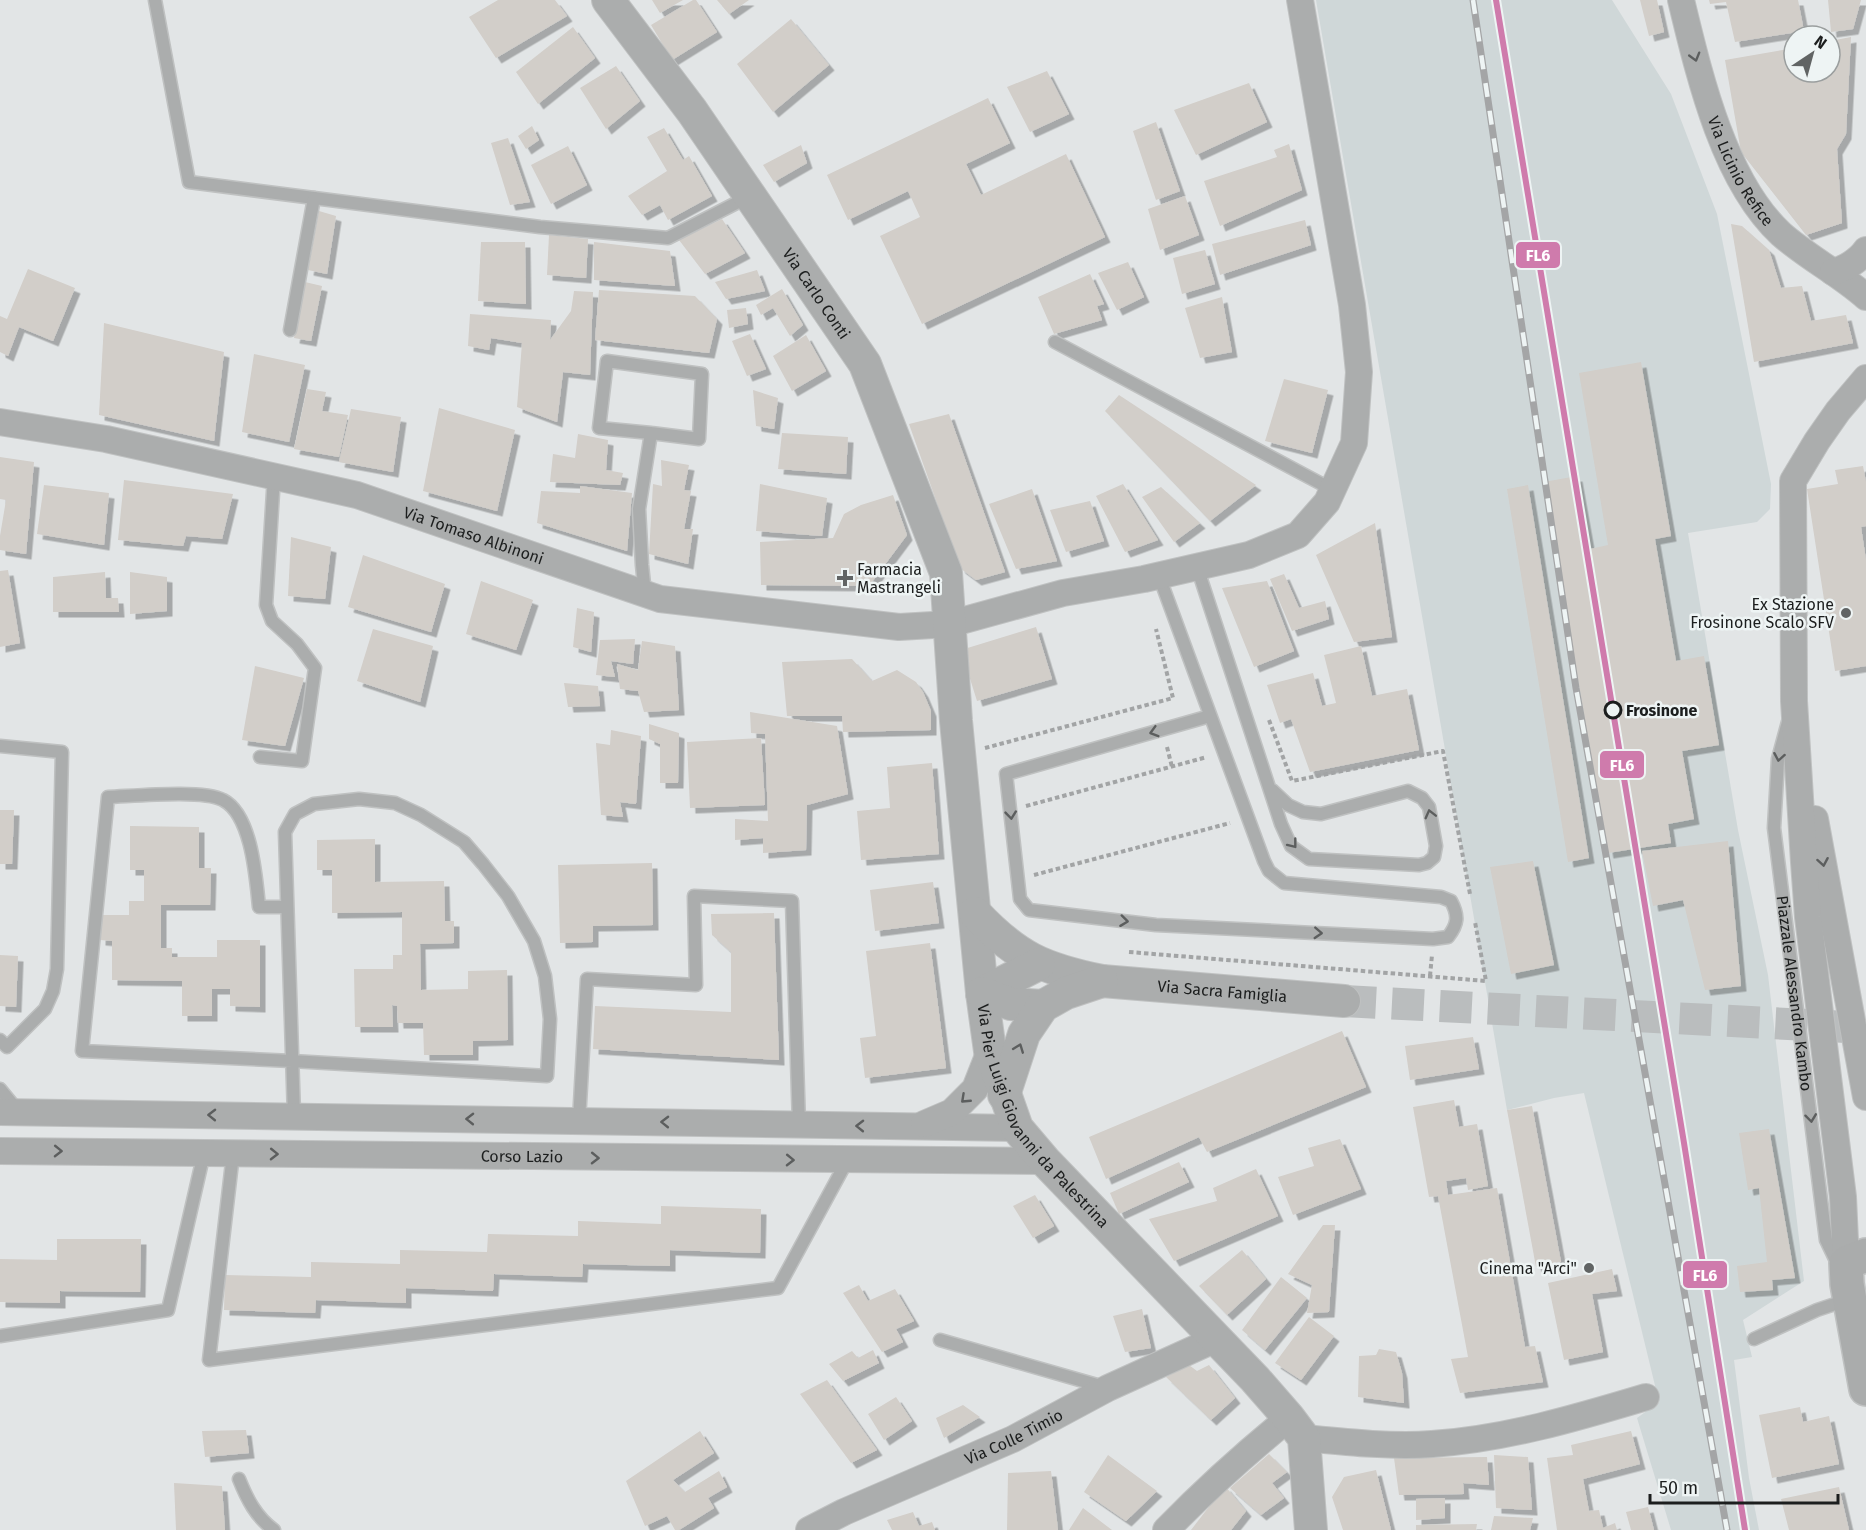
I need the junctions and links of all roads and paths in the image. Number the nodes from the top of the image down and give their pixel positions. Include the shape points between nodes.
1 (155, 0) edge
2 (608, 0) edge
3 (1300, 0) edge
4 (1680, 0) edge
5 (750, 196) junction
6 (314, 198) junction
7 (1866, 250) edge
8 (1833, 272) junction
9 (1866, 297) edge
10 (290, 330) dead end
11 (1055, 342) dead end
12 (1866, 378) edge
13 (0, 422) edge
14 (651, 433) junction
15 (274, 476) junction
16 (1333, 490) junction
17 (1197, 567) junction
18 (1160, 576) junction
19 (645, 594) junction
20 (1155, 622) dead end
21 (950, 624) junction
22 (1794, 701) junction
23 (1266, 714) dead end
24 (1210, 716) junction
25 (0, 746) edge
26 (985, 748) dead end
27 (260, 757) dead end
28 (1272, 790) junction
29 (1237, 821) dead end
30 (1018, 879) junction
31 (1472, 902) dead end
32 (287, 907) junction
33 (975, 913) junction
34 (1474, 913) dead end
35 (1039, 964) junction
36 (1102, 981) junction
37 (1486, 981) dead end
38 (982, 993) junction
39 (1344, 1001) tunnel mouth
40 (1042, 1006) junction
41 (0, 1040) edge
42 (990, 1051) junction
43 (292, 1061) junction
44 (0, 1089) edge
45 (1004, 1095) junction
46 (1866, 1097) edge
47 (9, 1112) edge
48 (294, 1116) junction
49 (579, 1121) junction
50 (799, 1125) junction
51 (919, 1127) junction
52 (1017, 1128) junction
53 (0, 1151) edge
54 (204, 1153) junction
55 (233, 1154) junction
56 (847, 1161) junction
57 (1045, 1161) junction
58 (1852, 1275) edge
59 (0, 1336) edge
60 (1754, 1339) dead end
61 (940, 1340) dead end
62 (1216, 1340) junction
63 (1866, 1384) edge
64 (1108, 1388) junction
65 (1646, 1397) dead end
66 (1297, 1428) junction
67 (239, 1479) dead end
68 (274, 1530) edge
69 (809, 1530) edge
70 (1166, 1530) edge
71 (1311, 1530) edge

1 - 6 lane via 189,182
2 - 5 street, Via Carlo Conti
3 - 16 street, Via Tomaso Albinoni via 1352,305 1359,372 1354,443
4 -> 8 street, Via Licinio Refice via 1714,117 1740,179 1781,234
5 - 6 lane via 668,238 540,227
5 - 21 street, Via Carlo Conti via 865,364 946,573
6 - 10 lane
7 - 8 street
8 - 9 street, Via Licinio Refice
11 - 16 lane
12 - 22 street, Piazzale Alessandro Kambo via 1838,411 1792,481
13 - 15 street, Via Tomaso Albinoni via 106,438
14 - 14 lane via 599,428 607,361 702,374 699,439
14 - 19 lane via 639,509
15 - 19 street, Via Tomaso Albinoni via 357,495
15 - 27 lane via 266,605 272,621 315,668 302,761
16 - 17 street, Via Tomaso Albinoni via 1298,535 1249,555
17 - 18 street, Via Tomaso Albinoni
17 - 28 lane
18 - 21 street, Via Tomaso Albinoni via 1063,593
18 - 24 lane
19 - 21 street, Via Tomaso Albinoni via 660,599 899,627
20 - 26 path via 1173,698
21 - 33 street, Via Pier Luigi Giovanni da Palestrina
22 -> 46 street, Piazzale Alessandro Kambo
22 - 58 street, Piazzale Alessandro Kambo via 1808,917
23 - 31 path via 1292,781 1443,752
24 -> 30 lane via 1006,774
30 -> 24 lane via 1020,899 1029,910 1042,913 1156,925 1448,937 1455,928 1457,912 1451,901 1441,897 1284,883 1269,871
25 - 41 lane via 62,752 57,969 53,991 45,1009 7,1047
28 -> 28 lane via 1292,846 1309,859 1419,865 1434,857 1436,846 1429,807 1408,791 1321,814 1288,805
29 - 30 path
32 - 43 lane
32 - 43 lane via 259,907 246,831 224,800 202,794 108,797 82,1051
32 - 43 lane via 285,832 294,814 314,804 359,799 395,803 464,842 508,896 534,941 545,976 550,1019 547,1076
33 - 35 street, Via Sacra Famiglia via 996,935
33 - 38 street, Via Pier Luigi Giovanni da Palestrina
34 - 37 path
35 - 36 street, Via Sacra Famiglia
35 - 38 street
36 - 39 street, Via Sacra Famiglia
36 - 40 street
38 - 40 street via 1011,1004
38 - 42 street, Via Pier Luigi Giovanni da Palestrina
45 -> 40 street via 1024,1034
42 - 45 street, Via Pier Luigi Giovanni da Palestrina
42 -> 51 street via 975,1089 952,1112
43 - 48 lane
44 - 47 lane
45 - 52 street, Via Pier Luigi Giovanni da Palestrina
48 -> 47 street
49 -> 48 street
50 -> 49 street
49 - 50 lane via 586,979 696,985 694,896 792,901
51 -> 50 street
51 - 52 street
52 - 57 street, Via Pier Luigi Giovanni da Palestrina
53 -> 54 street, Corso Lazio
54 - 55 street, Corso Lazio
54 - 59 lane via 168,1310
55 -> 56 street, Corso Lazio
55 - 56 lane via 209,1360 778,1288
56 - 57 street, Corso Lazio
57 - 62 street, Via Pier Luigi Giovanni da Palestrina
58 - 60 lane via 1816,1310
58 - 63 main road
61 - 64 lane
62 - 64 street, Via Colle Timio
62 - 66 street, Via Pier Luigi Giovanni da Palestrina
64 - 69 street, Via Colle Timio via 1013,1439
65 - 66 street via 1516,1432 1431,1444 1357,1443
66 - 70 street via 1256,1444
66 - 71 street
67 - 68 lane via 262,1522

